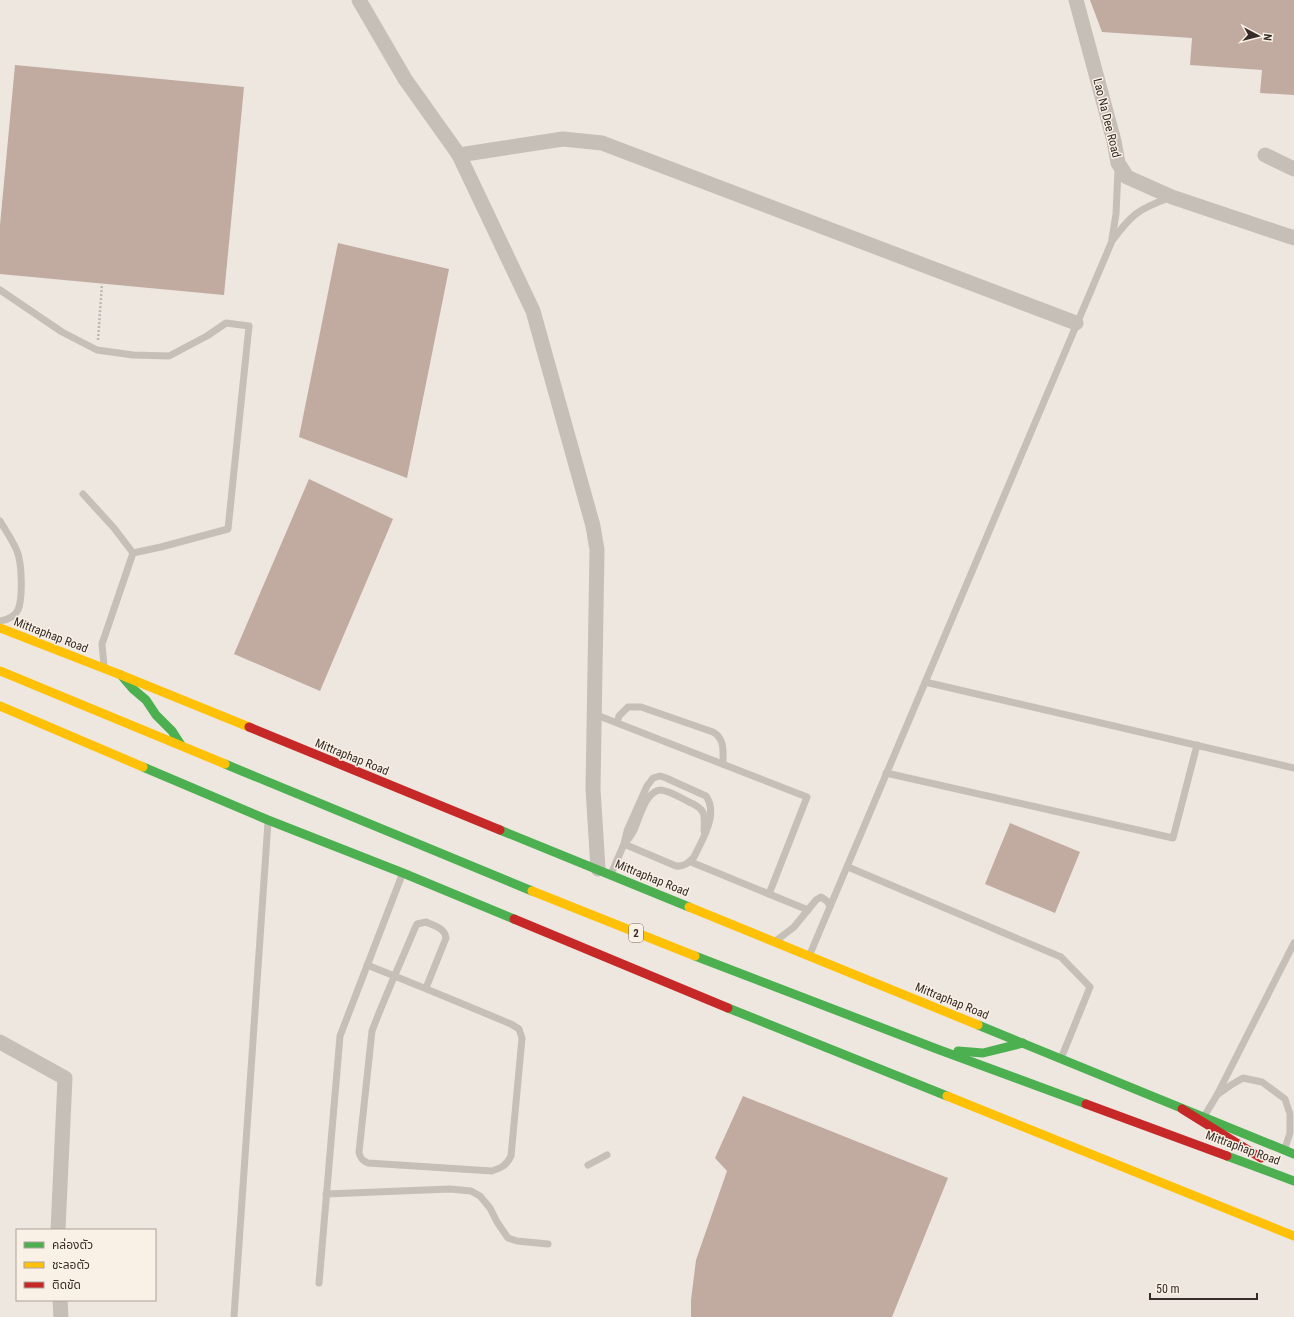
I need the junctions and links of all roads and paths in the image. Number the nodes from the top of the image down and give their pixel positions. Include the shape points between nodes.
1 (1076, 0) edge
2 (361, 1) edge
3 (459, 155) junction
4 (1265, 155) dead end
5 (1118, 163) junction
6 (1294, 169) edge
7 (1172, 197) junction
8 (1294, 238) edge
9 (1112, 241) junction
10 (102, 284) dead end
11 (0, 290) edge
12 (1076, 323) junction
13 (97, 350) junction
14 (83, 494) dead end
15 (0, 521) edge
16 (133, 553) junction
17 (0, 621) edge
18 (0, 628) edge
19 (104, 668) junction
20 (0, 671) edge
21 (121, 675) junction
22 (925, 682) junction
23 (0, 706) edge
24 (594, 714) junction
25 (616, 722) junction
26 (182, 746) junction
27 (1196, 746) junction
28 (723, 764) junction
29 (1294, 768) edge
30 (886, 773) junction
31 (268, 820) junction
32 (704, 836) junction
33 (624, 844) junction
34 (691, 862) junction
35 (848, 867) junction
36 (605, 872) junction
37 (403, 873) junction
38 (769, 894) junction
39 (830, 906) junction
40 (808, 910) junction
41 (775, 942) junction
42 (1294, 943) edge
43 (809, 956) junction
44 (368, 965) junction
45 (395, 976) junction
46 (426, 988) junction
47 (0, 1042) edge
48 (1023, 1043) junction
49 (937, 1049) junction
50 (1061, 1059) junction
51 (1217, 1095) junction
52 (1294, 1104) edge
53 (1182, 1108) junction
54 (1290, 1114) junction
55 (1204, 1117) junction
56 (1284, 1150) junction
57 (1294, 1154) edge
58 (607, 1155) dead end
59 (588, 1165) dead end
60 (1294, 1180) edge
61 (326, 1194) junction
62 (1255, 1221) junction
63 (58, 1229) edge
64 (1294, 1236) edge
65 (1294, 1242) edge
66 (548, 1244) dead end
67 (319, 1283) dead end
68 (60, 1301) edge
69 (61, 1317) edge
70 (234, 1317) edge

1 - 5 street, Lao Na Dee Road
2 - 3 street via 405,79
3 - 12 street via 563,139 602,143
3 - 24 street via 533,311 593,526 597,550
4 - 6 street
5 - 7 street, Lao Na Dee Road via 1127,177
5 - 9 lane via 1119,178
7 - 8 street, Lao Na Dee Road
7 - 9 lane via 1140,210 1125,223
9 - 12 lane
10 - 13 path
11 - 13 lane via 62,332
12 - 22 lane
13 - 16 lane via 169,356 226,323 249,326 228,529
14 - 16 lane
15 - 17 lane via 18,552 22,589 18,609 7,620
16 - 19 lane via 102,644
18 - 19 main road, Mittraphap Road
19 - 21 main road, Mittraphap Road
20 - 26 main road, Mittraphap Road / 2
21 - 26 main road via 146,700
21 - 36 main road, Mittraphap Road
22 - 27 lane
22 - 30 lane
23 - 31 main road
24 - 25 lane
24 - 36 street via 593,789
25 - 28 lane
25 - 28 lane via 628,707 635,706 713,732 722,740
26 - 49 main road, Mittraphap Road / 2 via 574,908
27 - 29 lane
27 - 30 lane via 1173,838
28 - 38 lane via 808,798
30 - 35 lane
31 - 37 main road
31 - 70 lane
32 - 33 lane via 703,811 698,806 661,790 648,797 633,833
32 - 33 lane via 711,812 706,796 660,776 653,778 647,786 627,831
32 - 34 lane
33 - 34 lane via 676,866
33 - 36 lane
34 - 38 lane
35 - 39 lane
35 - 50 lane via 1060,957 1090,987
36 - 41 main road, Mittraphap Road
37 - 44 lane
37 - 62 main road via 698,996
38 - 40 lane
39 - 40 lane via 827,900 821,897
39 - 43 lane
40 - 41 lane via 794,927
41 - 43 main road, Mittraphap Road
42 - 51 lane
43 - 48 main road, Mittraphap Road
44 - 45 lane
44 - 61 lane via 340,1036
45 - 46 lane
45 - 46 lane via 417,924 426,922 442,929 446,938
45 - 46 lane via 371,1039 360,1156 368,1164 492,1171 499,1169 511,1156 521,1033 516,1026
47 - 63 street via 65,1078
48 - 49 main road via 983,1053
48 - 50 main road, Mittraphap Road
49 - 60 main road, Mittraphap Road / 2
50 - 53 main road, Mittraphap Road
51 - 54 lane via 1243,1078 1262,1082 1285,1099
51 - 55 lane
52 - 54 lane
53 - 55 main road, Mittraphap Road
53 - 60 main road
54 - 56 lane via 1290,1133
55 - 56 main road, Mittraphap Road
56 - 57 main road, Mittraphap Road
58 - 59 lane
61 - 66 lane via 450,1189 471,1191 480,1196 490,1208 508,1238
61 - 67 lane
62 - 64 main road
62 - 65 main road
68 - 69 street

